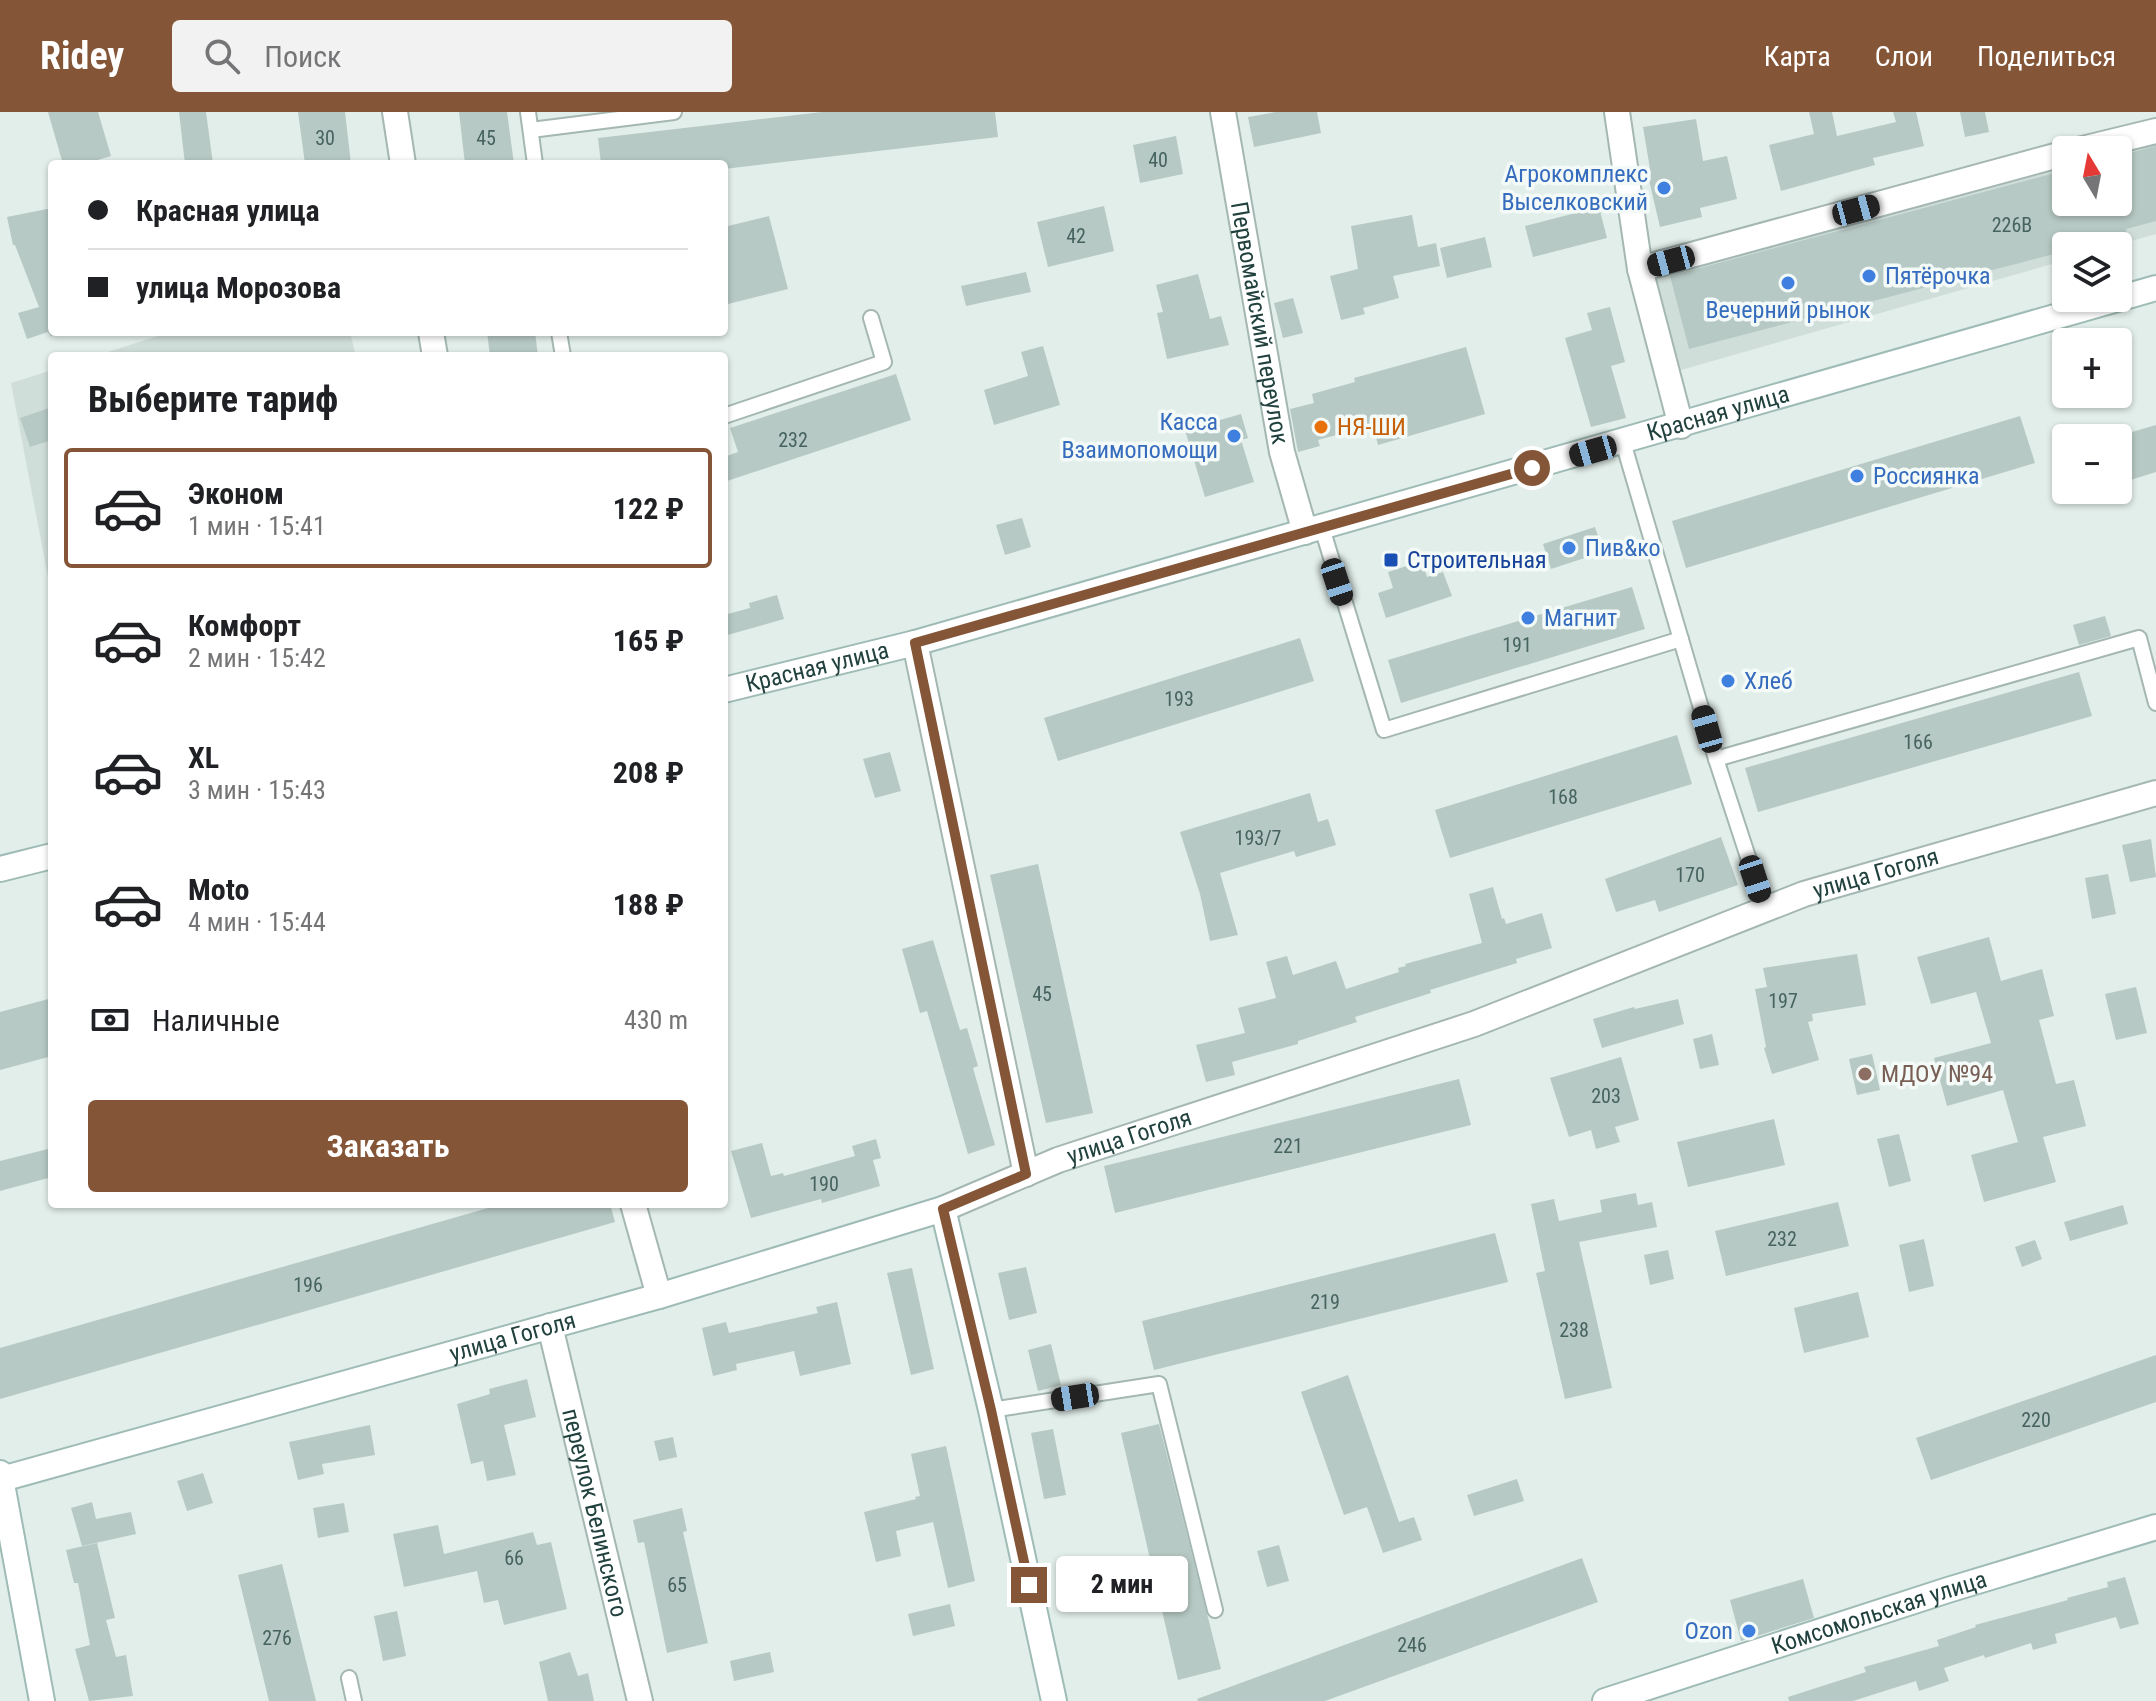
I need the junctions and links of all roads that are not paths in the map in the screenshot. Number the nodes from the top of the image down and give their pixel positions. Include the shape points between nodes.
1 (395, 112) edge
2 (528, 112) edge
3 (674, 112) edge
4 (1223, 112) edge
5 (1617, 112) edge
6 (531, 130) junction
7 (2156, 131) edge
8 (2132, 137) edge
9 (2052, 157) edge
10 (402, 160) edge
11 (535, 160) edge
12 (1640, 269) junction
13 (2156, 288) edge
14 (871, 318) dead end
15 (728, 415) edge
16 (1681, 426) junction
17 (1623, 442) junction
18 (1313, 530) junction
19 (1681, 639) junction
20 (915, 643) junction
21 (728, 689) edge
22 (2156, 703) edge
23 (1716, 759) junction
24 (2156, 793) edge
25 (48, 857) edge
26 (0, 869) edge
27 (1765, 909) junction
28 (1026, 1174) junction
29 (634, 1208) edge
30 (943, 1209) junction
31 (659, 1296) junction
32 (550, 1326) junction
33 (991, 1410) junction
34 (1, 1477) edge
35 (2156, 1527) edge
36 (1215, 1610) dead end
37 (349, 1678) dead end
38 (42, 1701) edge
39 (354, 1701) edge
40 (640, 1701) edge
41 (1054, 1701) edge
42 (1605, 1701) edge

1 - 10 street
2 - 6 lane
3 - 6 lane
4 - 18 street, Первомайский переулок via 1282,452
5 - 12 street
6 - 11 lane
7 - 8 street
9 - 12 street
12 - 16 street
13 - 16 street, Красная улица
14 - 15 lane via 884,362
16 - 17 street, Красная улица
17 - 18 street, Красная улица
17 - 19 lane
18 - 19 lane via 1384,730
18 - 20 street, Красная улица
19 - 23 lane
20 - 21 street, Красная улица
20 - 28 street
22 - 23 lane via 2139,638
23 - 27 lane
24 - 27 street, улица Гоголя
25 - 26 street
27 - 28 street, улица Гоголя via 1474,1024
28 - 30 street, улица Гоголя
29 - 31 street
30 - 31 street, улица Гоголя
30 - 33 street
31 - 32 street, улица Гоголя
32 - 34 street, улица Гоголя
32 - 40 street, переулок Белинского
33 - 36 lane via 1159,1384
33 - 41 street
34 - 38 street
35 - 42 street, Комсомольская улица
37 - 39 lane

